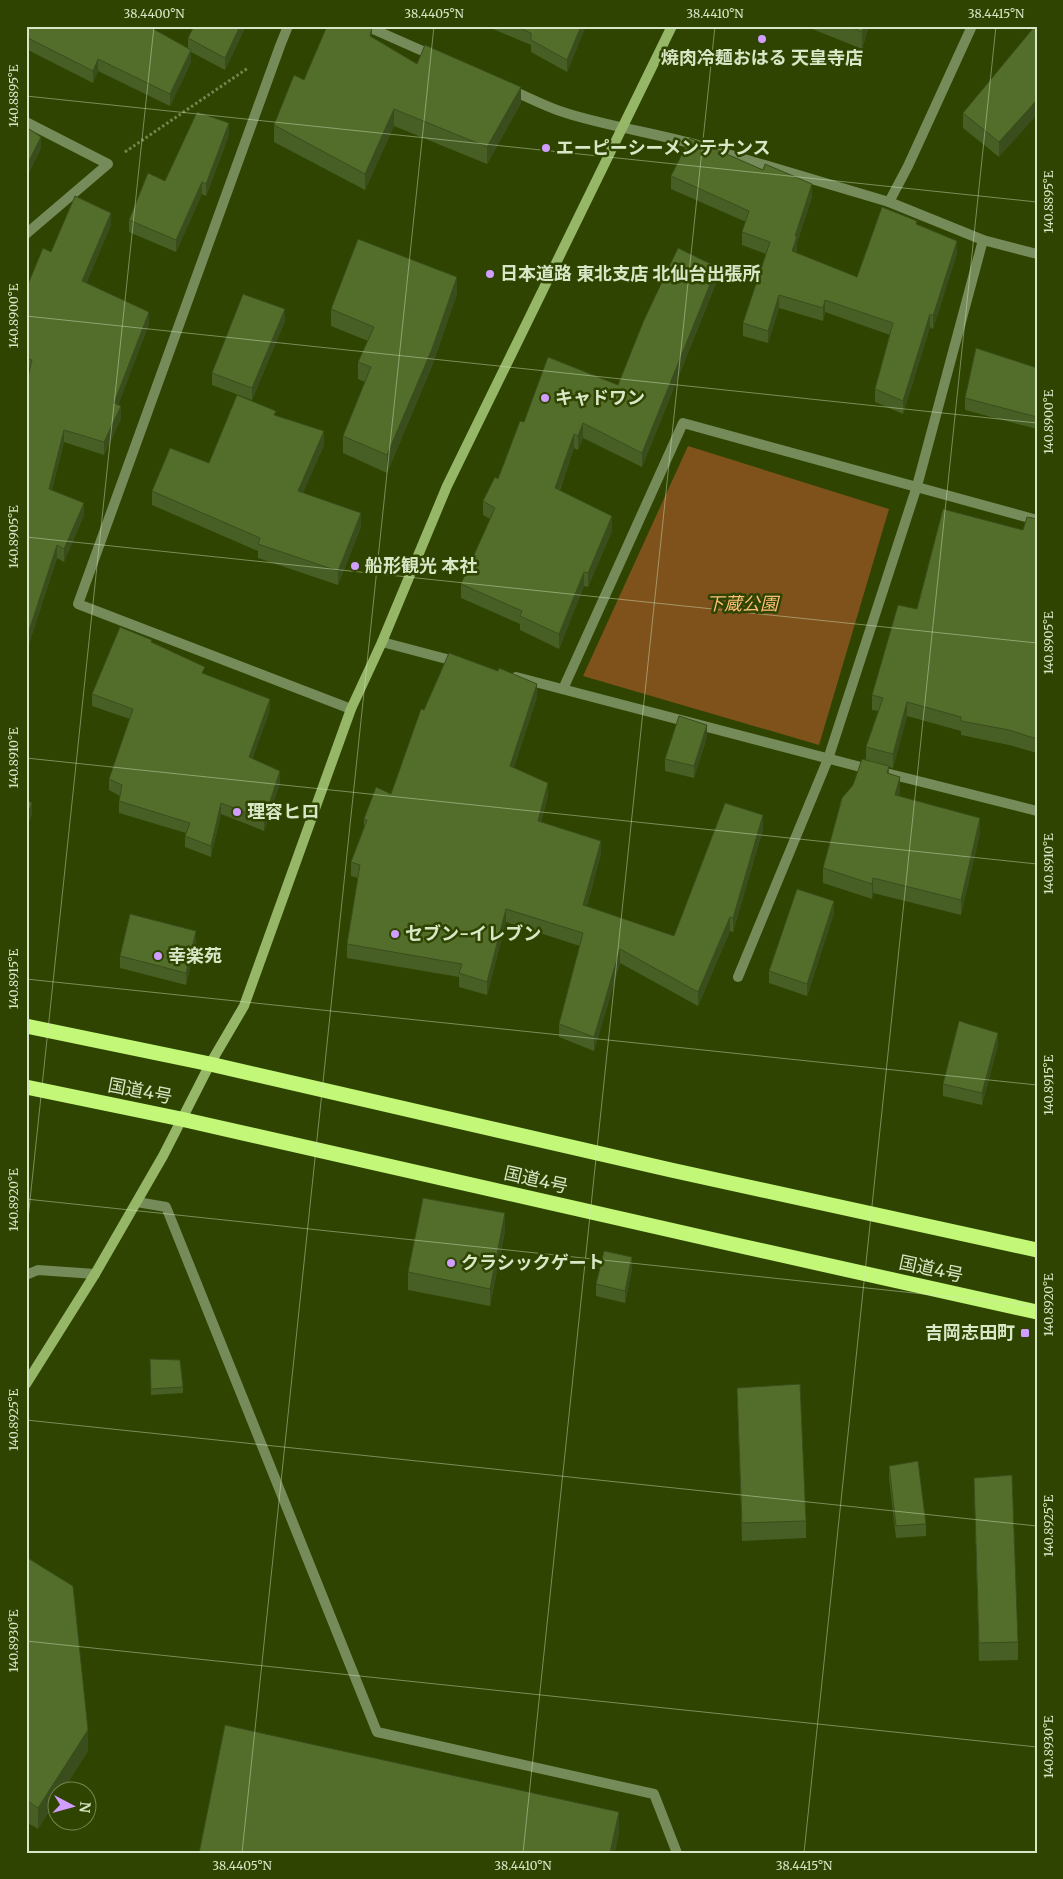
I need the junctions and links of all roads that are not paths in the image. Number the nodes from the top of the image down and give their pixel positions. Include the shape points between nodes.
1 (288, 26) edge
2 (366, 26) edge
3 (672, 26) edge
4 (972, 26) edge
5 (447, 62) edge
6 (501, 85) edge
7 (26, 122) edge
8 (623, 128) junction
9 (889, 202) junction
10 (26, 234) edge
11 (983, 240) junction
12 (1037, 254) edge
13 (916, 486) junction
14 (1037, 520) edge
15 (382, 642) junction
16 (468, 664) edge
17 (506, 674) edge
18 (563, 689) junction
19 (351, 710) junction
20 (828, 759) junction
21 (1037, 811) edge
22 (738, 976) dead end
23 (26, 1026) edge
24 (210, 1064) junction
25 (26, 1087) edge
26 (181, 1118) junction
27 (137, 1202) junction
28 (1037, 1250) edge
29 (96, 1274) junction
30 (26, 1275) edge
31 (1037, 1312) edge
32 (26, 1384) edge
33 (676, 1853) edge

1 - 19 street via 78,604
2 - 5 street
3 - 8 street
4 - 9 street
6 - 8 street via 564,113
7 - 10 street via 108,164
8 - 9 street via 668,136
8 - 15 street via 447,486
9 - 11 street
11 - 12 street
11 - 13 street
13 - 14 street
13 - 18 street via 684,422
13 - 20 street
15 - 16 street
15 - 19 street
17 - 18 street
18 - 20 street
19 - 24 street via 244,1006
20 - 21 street
20 - 22 street
23 - 24 highway
24 - 26 street
24 - 28 highway
25 - 26 highway, 国道4号
26 - 27 street
26 - 31 highway, 国道4号
27 - 29 street
27 - 33 street via 166,1208 378,1732 654,1794
29 - 30 street via 38,1270
29 - 32 street

